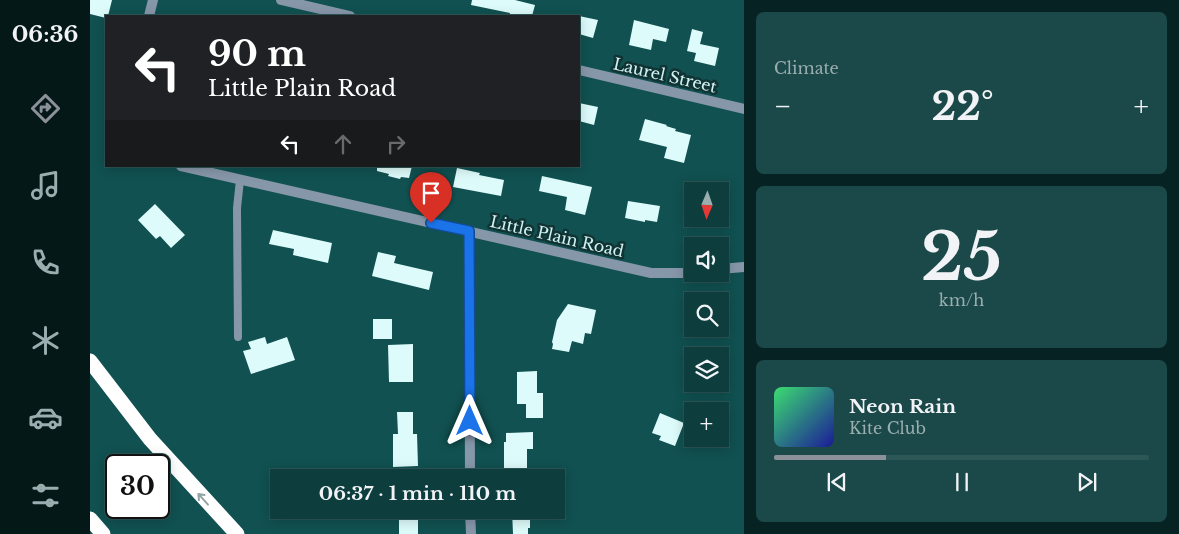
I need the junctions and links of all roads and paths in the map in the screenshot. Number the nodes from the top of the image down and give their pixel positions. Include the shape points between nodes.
1 (153, 0) edge
2 (281, 0) edge
3 (149, 15) edge
4 (346, 15) edge
5 (580, 70) edge
6 (744, 109) edge
7 (185, 167) edge
8 (240, 180) junction
9 (469, 231) junction
10 (744, 267) edge
11 (729, 268) edge
12 (684, 272) edge
13 (238, 337) dead end
14 (90, 361) edge
15 (470, 469) edge
16 (90, 519) edge
17 (470, 519) edge
18 (103, 534) edge
19 (237, 534) edge
20 (471, 534) edge

1 - 3 street
2 - 4 street
5 - 6 street, Laurel Street
7 - 8 street, Little Plain Road
8 - 9 street, Little Plain Road
8 - 13 lane via 237,208
9 - 12 street, Little Plain Road via 651,273
9 - 15 street
10 - 11 street
19 -> 14 highway via 150,439
16 - 18 highway
17 - 20 street

